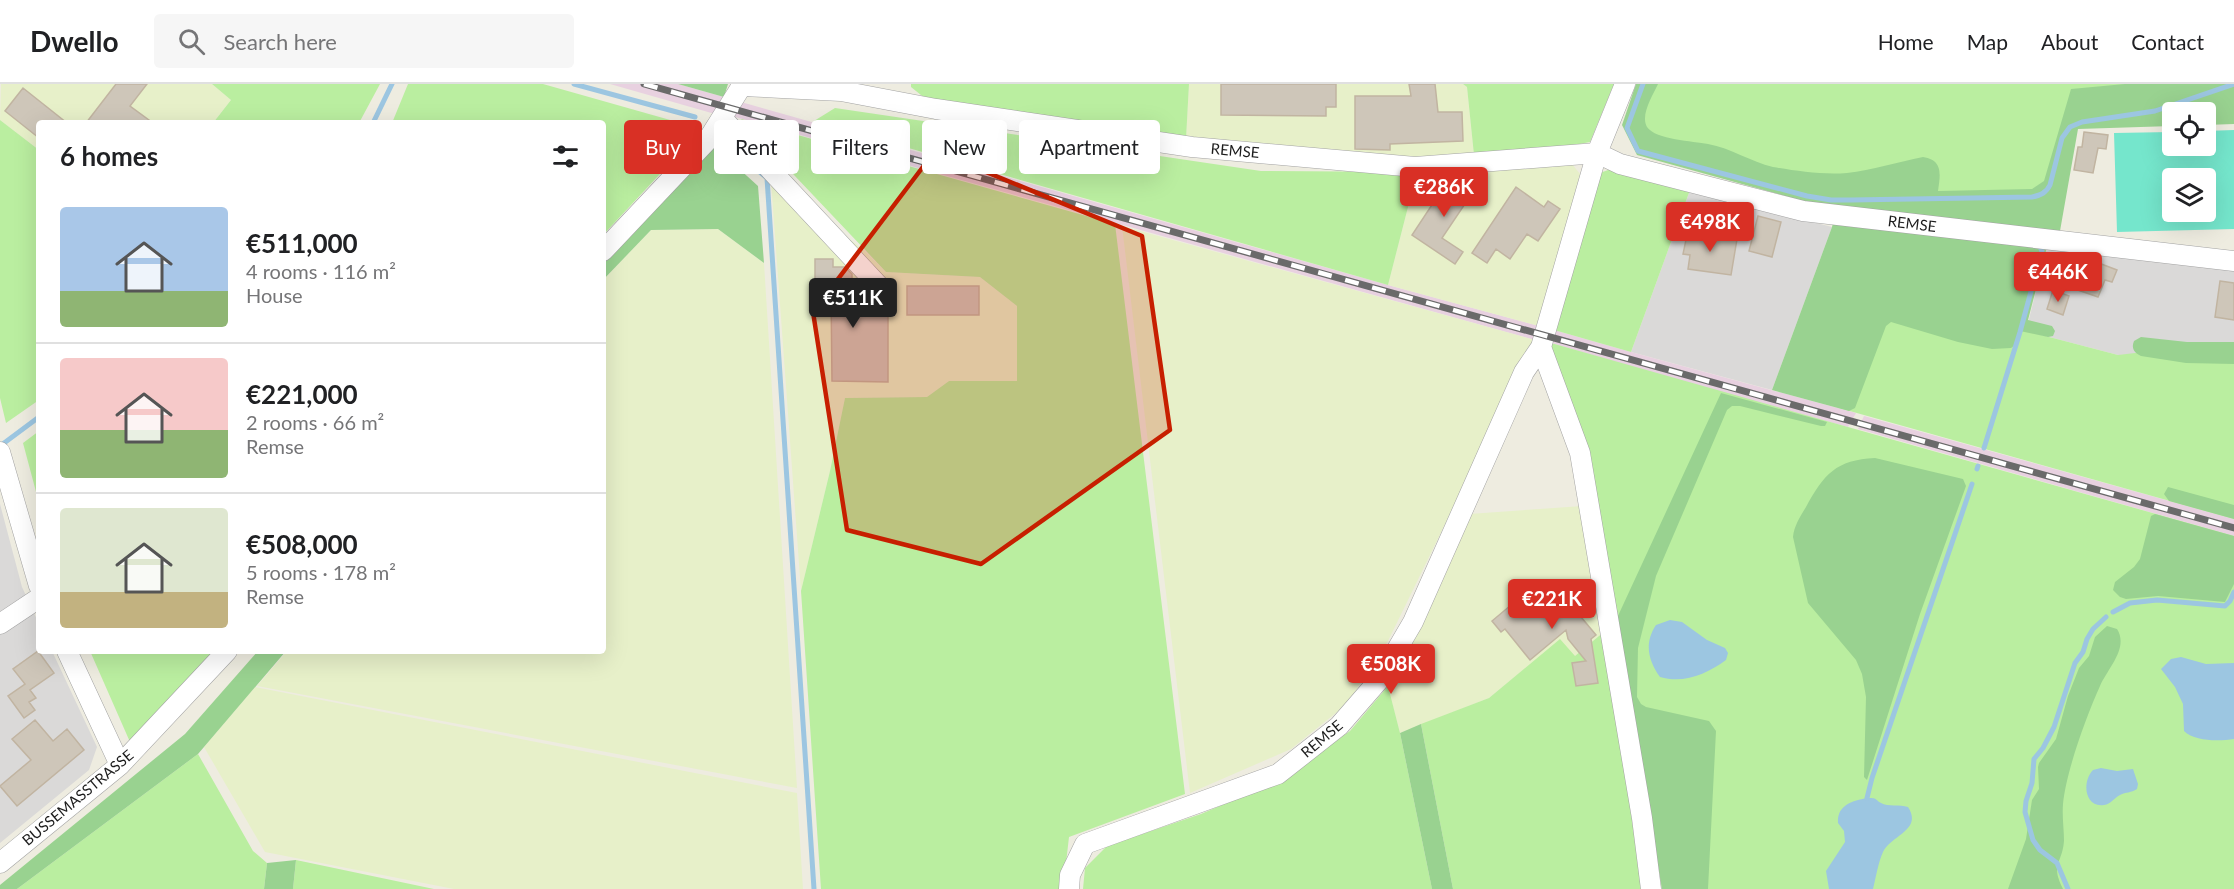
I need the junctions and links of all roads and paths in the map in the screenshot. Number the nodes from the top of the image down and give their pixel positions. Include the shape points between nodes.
1 (1625, 84) edge
2 (742, 85) edge
3 (848, 88) edge
4 (722, 118) junction
5 (1597, 153) junction
6 (606, 248) edge
7 (2234, 261) edge
8 (879, 286) dead end
9 (1542, 347) junction
10 (2, 458) edge
11 (36, 576) edge
12 (36, 600) edge
13 (0, 624) edge
14 (68, 654) edge
15 (224, 654) edge
16 (120, 765) junction
17 (0, 863) edge
18 (1069, 889) edge
19 (1651, 889) edge

1 - 5 street, REMSE
2 - 3 street
2 - 4 street
3 - 5 street, REMSE via 936,109 1192,147 1414,167
4 - 6 street via 707,141
4 - 8 street
5 - 7 street, REMSE via 1620,164 1803,211
5 - 9 street, REMSE
9 - 18 street, REMSE via 1524,372 1413,622 1379,680 1340,726 1278,774 1085,844 1070,875
9 - 19 street via 1580,453
10 - 11 street
12 - 13 street
14 - 16 street
15 - 16 street, BUSSEMASSTRASSE
16 - 17 street, BUSSEMASSTRASSE

